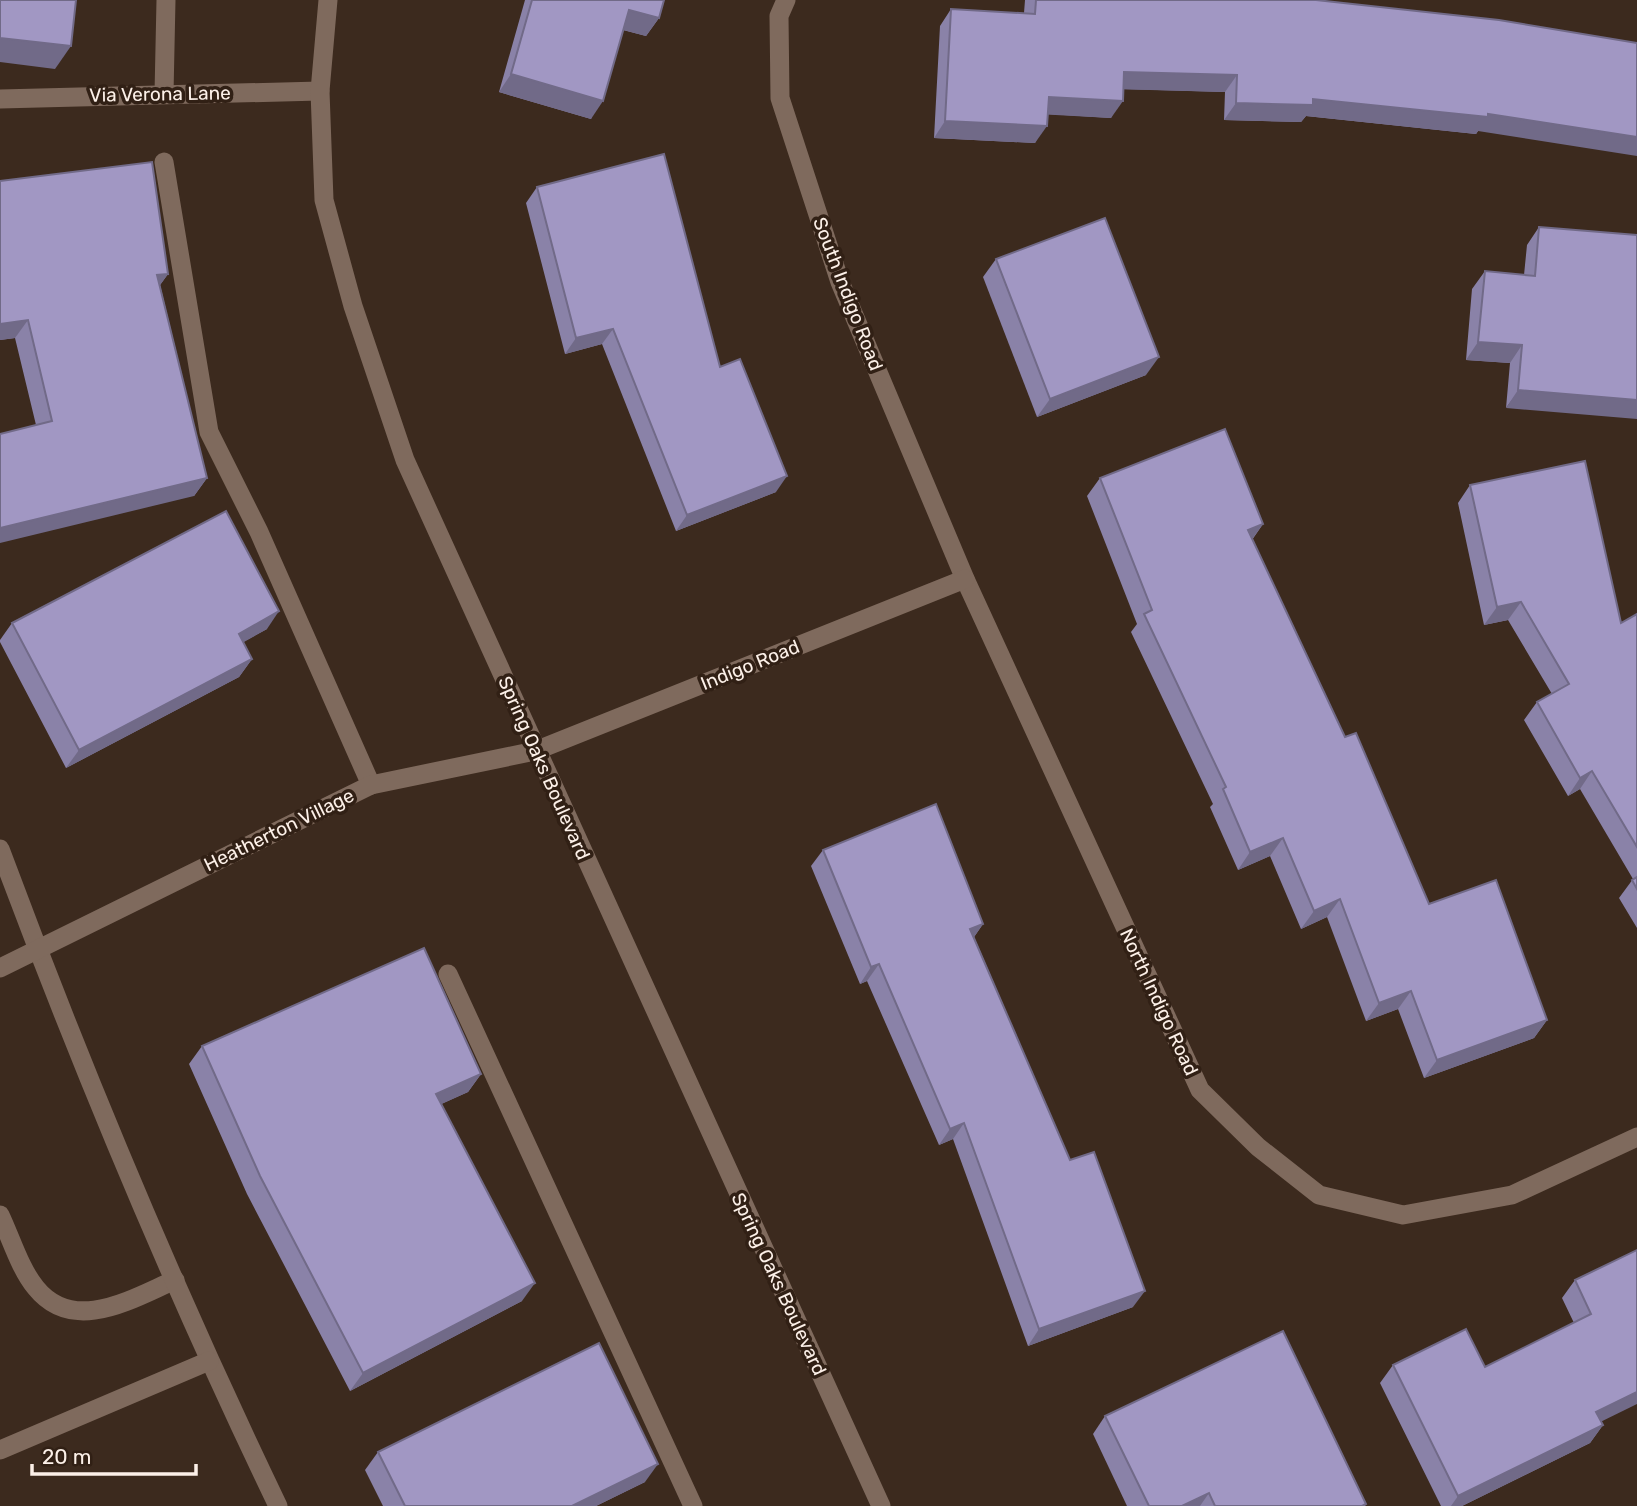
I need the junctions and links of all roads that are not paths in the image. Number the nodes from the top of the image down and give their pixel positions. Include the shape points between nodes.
1 (166, 0) edge
2 (328, 0) edge
3 (786, 0) edge
4 (320, 90) junction
5 (164, 94) junction
6 (0, 99) edge
7 (164, 162) dead end
8 (965, 579) junction
9 (535, 751) junction
10 (371, 785) junction
11 (0, 849) edge
12 (38, 951) junction
13 (0, 968) edge
14 (448, 974) dead end
15 (1637, 1137) edge
16 (0, 1215) edge
17 (175, 1280) junction
18 (209, 1362) junction
19 (0, 1450) edge
20 (278, 1506) edge
21 (693, 1506) edge
22 (881, 1506) edge

1 - 5 street
2 - 4 street, Spring Oaks Boulevard
3 - 8 street, South Indigo Road via 779,16 780,98 840,282
4 - 5 street, Via Verona Lane
4 - 9 street, Spring Oaks Boulevard via 324,200 353,306 405,460
5 - 6 street, Via Verona Lane
7 - 10 street via 209,432 259,532
8 - 9 street, Indigo Road
8 - 15 street, North Indigo Road via 1200,1090 1258,1147 1319,1195 1402,1216 1512,1195
9 - 10 street, Heatherton Village
9 - 22 street, Spring Oaks Boulevard
10 - 12 street, Heatherton Village
11 - 12 street
12 - 13 street, Heatherton Village
12 - 17 street
14 - 21 street
16 - 17 street via 35,1288 52,1303 78,1312 104,1310
17 - 18 street
18 - 19 street
18 - 20 street

